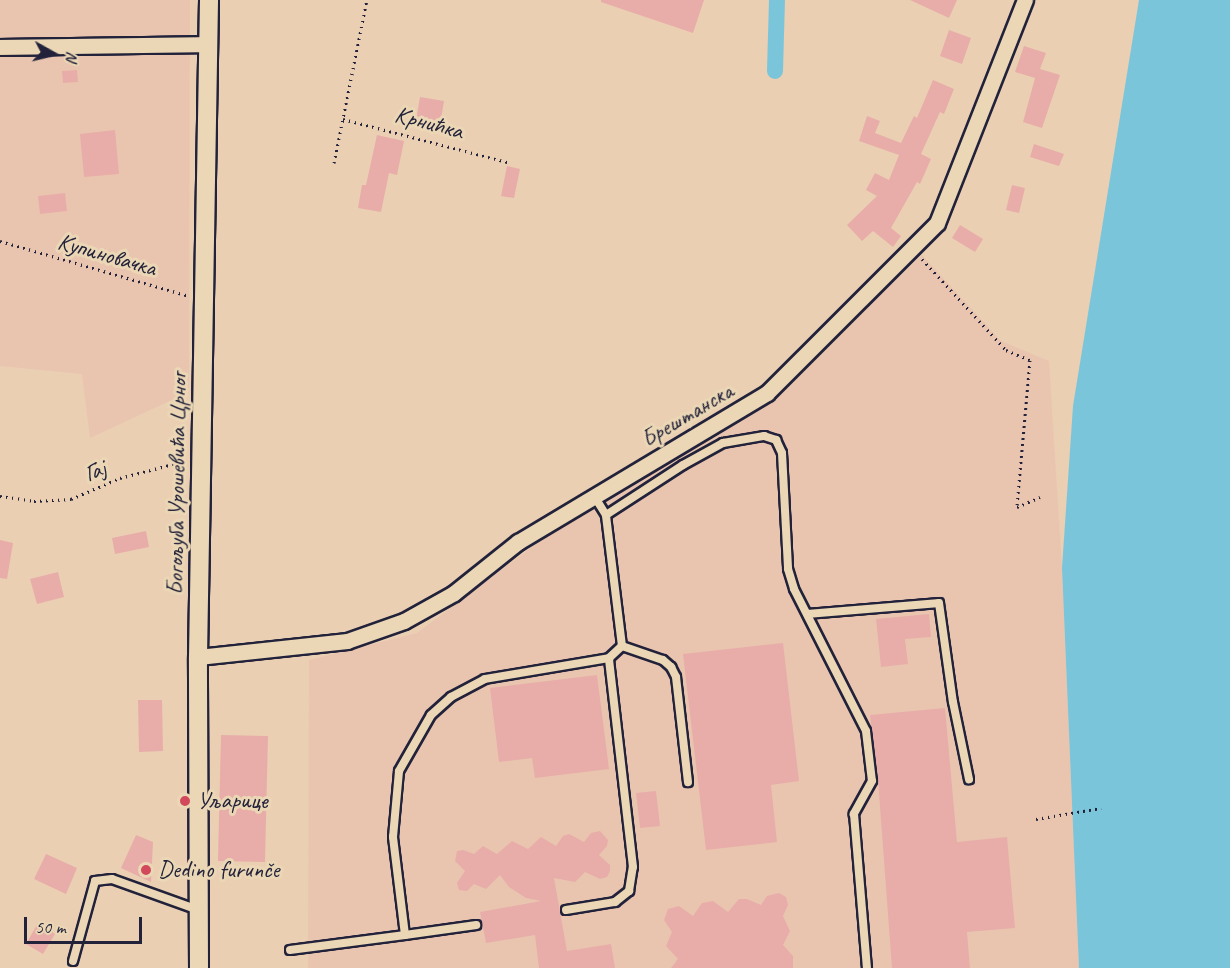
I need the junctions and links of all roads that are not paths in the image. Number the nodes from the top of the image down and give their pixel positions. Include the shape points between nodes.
1 (209, 0) edge
2 (1024, 0) edge
3 (208, 44) junction
4 (0, 47) edge
5 (594, 496) junction
6 (606, 515) junction
7 (808, 614) junction
8 (622, 646) junction
9 (198, 657) junction
10 (609, 658) junction
11 (969, 779) dead end
12 (688, 782) dead end
13 (198, 910) junction
14 (566, 910) dead end
15 (476, 925) dead end
16 (405, 935) junction
17 (290, 950) dead end
18 (74, 961) dead end
19 (199, 968) edge
20 (867, 968) edge

1 - 3 street, Богољуба Урошевића Црног
2 - 5 street, Брештанска via 937,223 767,393
3 - 4 street
3 - 9 street, Богољуба Урошевића Црног
5 - 6 lane
5 - 9 street, Брештанска via 518,542 454,593 404,621 347,641
6 - 7 lane via 723,444 764,436 776,441 782,453 788,569
6 - 8 lane
7 - 11 lane via 939,603
7 - 20 lane via 867,731 872,781 854,814
8 - 10 lane
8 - 12 lane via 663,660 676,677
9 - 13 street, Богољуба Урошевића Црног
10 - 14 lane via 633,867 629,891 615,902
10 - 16 lane via 485,679 452,697 431,715 399,771 393,837
13 - 18 lane via 112,879 94,881
13 - 19 street, Богољуба Урошевића Црног
15 - 16 lane
16 - 17 lane

